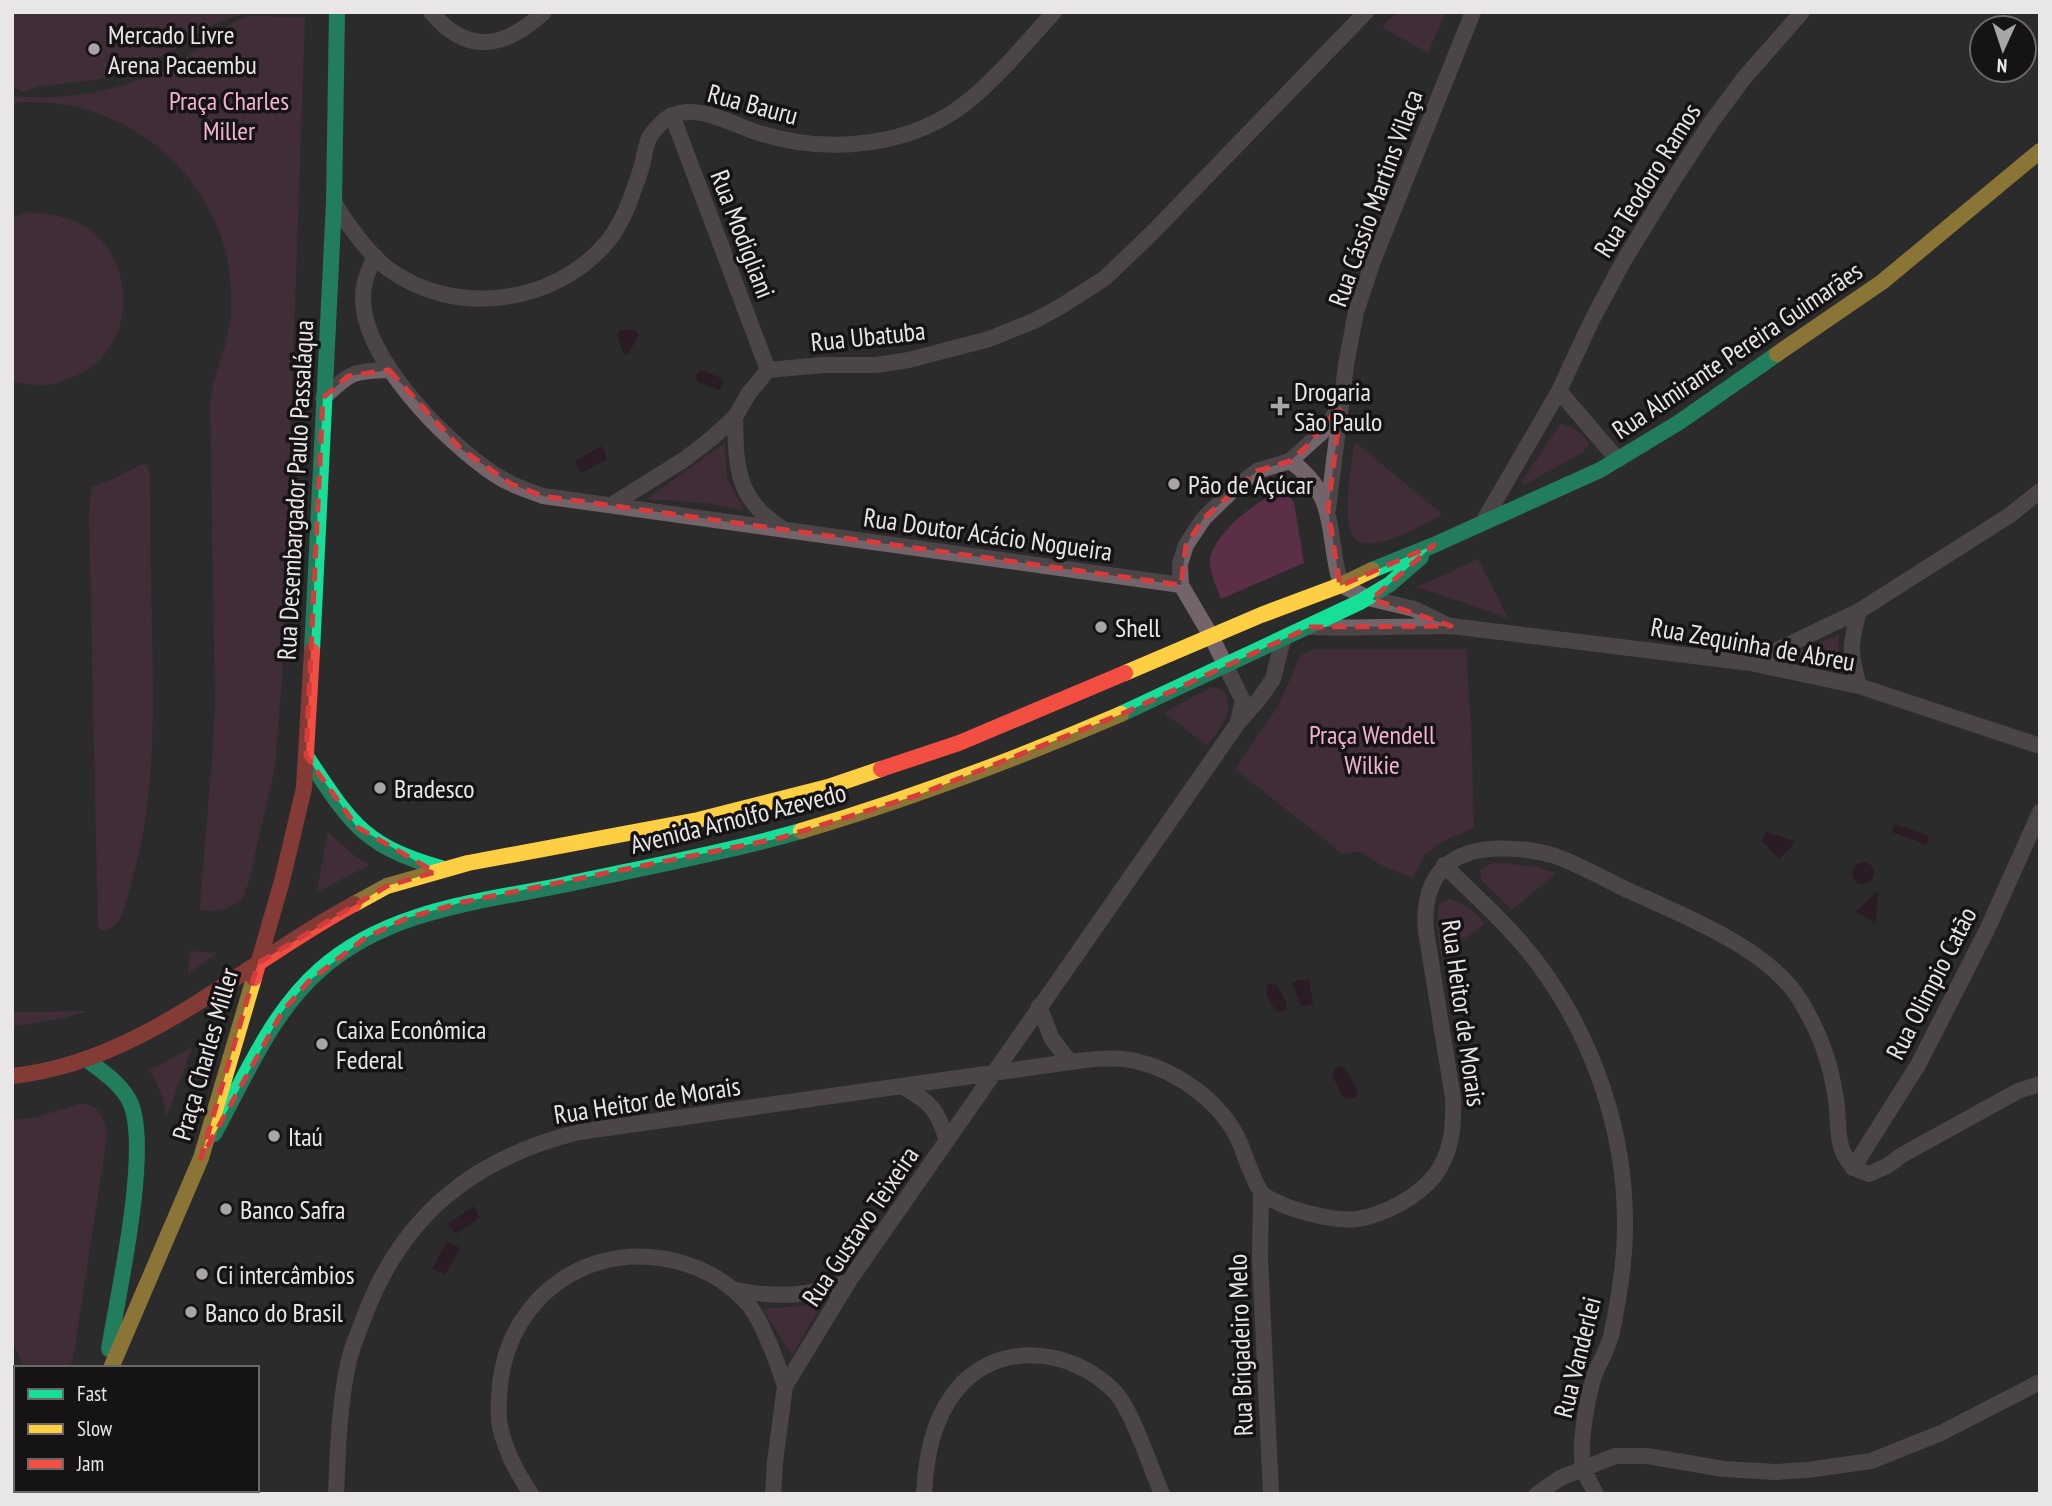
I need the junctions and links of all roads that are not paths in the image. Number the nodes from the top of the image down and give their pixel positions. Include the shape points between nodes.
1 (337, 12) edge
2 (431, 12) edge
3 (544, 12) edge
4 (1054, 12) edge
5 (1366, 12) edge
6 (1473, 12) edge
7 (1802, 12) edge
8 (672, 116) junction
9 (2040, 151) edge
10 (334, 202) junction
11 (332, 234) junction
12 (375, 256) junction
13 (389, 370) junction
14 (768, 370) junction
15 (1559, 391) junction
16 (323, 398) junction
17 (1341, 405) junction
18 (735, 416) junction
19 (1618, 460) junction
20 (1290, 461) junction
21 (2040, 491) edge
22 (613, 504) junction
23 (1328, 509) junction
24 (1483, 522) junction
25 (789, 532) junction
26 (1434, 545) junction
27 (1181, 585) junction
28 (1341, 585) junction
29 (1368, 598) junction
30 (1859, 611) junction
31 (1451, 626) junction
32 (1310, 627) junction
33 (1211, 636) junction
34 (1283, 639) junction
35 (1750, 663) junction
36 (1227, 666) junction
37 (1858, 686) junction
38 (1238, 723) junction
39 (2040, 746) edge
40 (306, 756) junction
41 (2040, 813) edge
42 (1444, 865) junction
43 (444, 869) junction
44 (258, 963) junction
45 (1039, 1006) junction
46 (86, 1059) junction
47 (1070, 1062) junction
48 (995, 1072) junction
49 (12, 1076) edge
50 (2040, 1084) edge
51 (902, 1086) junction
52 (947, 1141) junction
53 (201, 1158) junction
54 (1853, 1168) junction
55 (1261, 1193) junction
56 (849, 1281) junction
57 (735, 1290) junction
58 (106, 1366) edge
59 (112, 1366) edge
60 (2040, 1382) edge
61 (785, 1386) junction
62 (1583, 1468) junction
63 (336, 1494) edge
64 (531, 1494) edge
65 (773, 1494) edge
66 (924, 1494) edge
67 (1162, 1494) edge
68 (1271, 1494) edge
69 (1537, 1494) edge
70 (1596, 1494) edge

1 - 10 main road, Rua Desembargador Paulo Passaláqua
2 - 3 street via 457,36 477,42 513,36
4 - 8 street, Rua Bauru via 972,99 937,121 897,136 865,143 796,143 705,113
5 - 14 street, Rua Ubatuba via 1133,251 1105,278 1063,305 989,339 909,360
6 - 17 street, Rua Cássio Martins Vilaça via 1373,261 1356,312
7 - 15 street, Rua Teodoro Ramos via 1744,78 1672,183 1623,262
8 - 12 street, Rua Bauru via 649,138 627,208 608,241 552,284 497,300 470,299 413,283
8 - 14 street, Rua Modigliani
9 - 19 main road, Rua Almirante Pereira Guimarães via 1882,282
10 - 11 main road, Rua Desembargador Paulo Passaláqua
10 - 12 street, Rua Bauru
11 - 12 street, Rua Bauru
11 - 16 main road, Rua Desembargador Paulo Passaláqua
12 - 13 street via 364,282 364,311
13 - 16 street via 348,376
13 - 22 street via 461,450 494,474 543,496
14 - 18 street
15 - 19 street
15 - 24 street, Rua Teodoro Ramos
16 - 40 main road, Rua Desembargador Paulo Passaláqua
17 - 20 street, Rua Cássio Martins Vilaça via 1322,432
17 - 23 street, Rua Cássio Martins Vilaça
18 - 22 street via 685,459
18 - 25 street, Rua Doutor Acácio Nogueira via 740,480 754,505
19 - 24 main road, Rua Almirante Pereira Guimarães
20 - 23 street via 1305,471
20 - 27 street via 1257,471 1204,518 1186,545 1180,564
21 - 30 street
22 - 25 street, Rua Doutor Acácio Nogueira
23 - 28 street
24 - 26 main road, Rua Almirante Pereira Guimarães
25 - 27 street, Rua Doutor Acácio Nogueira
26 - 28 main road, Rua Almirante Pereira Guimarães
26 - 29 main road, Rua Almirante Pereira Guimarães
27 - 33 street
28 - 29 street, Rua Zequinha de Abreu
28 - 33 main road, Avenida Arnolfo Azevedo
29 - 31 street, Rua Zequinha de Abreu via 1402,605
29 - 32 main road, Avenida Arnolfo Azevedo
30 - 35 street
30 - 37 street via 1850,642
31 - 32 street, Rua Zequinha de Abreu
31 - 35 street, Rua Zequinha de Abreu
32 - 34 main road, Avenida Arnolfo Azevedo
33 - 36 street
33 - 43 main road, Avenida Arnolfo Azevedo via 959,743 828,787 698,820
34 - 36 main road, Avenida Arnolfo Azevedo
34 - 38 street, Rua Gustavo Teixeira via 1273,679
35 - 37 street, Rua Zequinha de Abreu
36 - 38 street via 1243,701
36 - 53 main road, Avenida Arnolfo Azevedo via 1124,713 918,795 780,838 464,902 407,918 365,938 338,955 282,1012
37 - 39 street, Rua Zequinha de Abreu
38 - 45 street, Rua Gustavo Teixeira
40 - 43 main road via 357,827 412,860
40 - 44 main road, Rua Desembargador Paulo Passaláqua via 285,867
41 - 54 street, Rua Olimpio Catão via 1918,1065
42 - 54 street via 1462,855 1502,848 1554,856 1737,942 1769,965 1798,997 1829,1060 1840,1140
42 - 55 street, Rua Heitor de Morais via 1429,888 1424,914 1454,1098 1450,1144 1435,1174 1398,1204 1358,1219 1337,1219 1281,1205
42 - 62 street, Rua Vanderlei via 1507,928 1564,1003 1585,1042 1617,1145 1624,1193 1624,1259 1611,1335 1586,1408
43 - 44 main road, Avenida Arnolfo Azevedo via 387,886 318,923
44 - 46 main road, Praça Charles Miller via 151,1031
44 - 53 main road, Praça Charles Miller
45 - 47 street via 1052,1039
45 - 48 street, Rua Gustavo Teixeira
46 - 49 main road, Praça Charles Miller via 41,1073
46 - 58 main road via 116,1082 132,1106 135,1125 128,1230
47 - 48 street, Rua Heitor de Morais
47 - 55 street, Rua Heitor de Morais via 1139,1062 1175,1076 1199,1092 1229,1123
48 - 51 street, Rua Heitor de Morais
48 - 52 street, Rua Gustavo Teixeira
50 - 54 street via 2018,1091 1887,1166 1869,1174
51 - 52 street via 933,1107
51 - 63 street, Rua Heitor de Morais via 579,1132 494,1162 452,1190 423,1218 372,1296 349,1357
52 - 56 street, Rua Gustavo Teixeira
53 - 59 main road, Praça Charles Miller
55 - 68 street, Rua Brigadeiro Melo
56 - 57 street via 820,1292 779,1297
56 - 61 street, Rua Gustavo Teixeira
57 - 61 street via 750,1306
57 - 64 street via 703,1270 666,1257 628,1255 582,1268 534,1301 515,1329 503,1360 499,1395 500,1426 515,1471
60 - 62 street via 1941,1433 1871,1461 1775,1472 1637,1455 1615,1456
61 - 65 street, Rua Gustavo Teixeira
62 - 69 street
62 - 70 street, Rua Vanderlei
66 - 67 street via 934,1432 956,1390 984,1367 1017,1355 1040,1355 1090,1370 1117,1394

